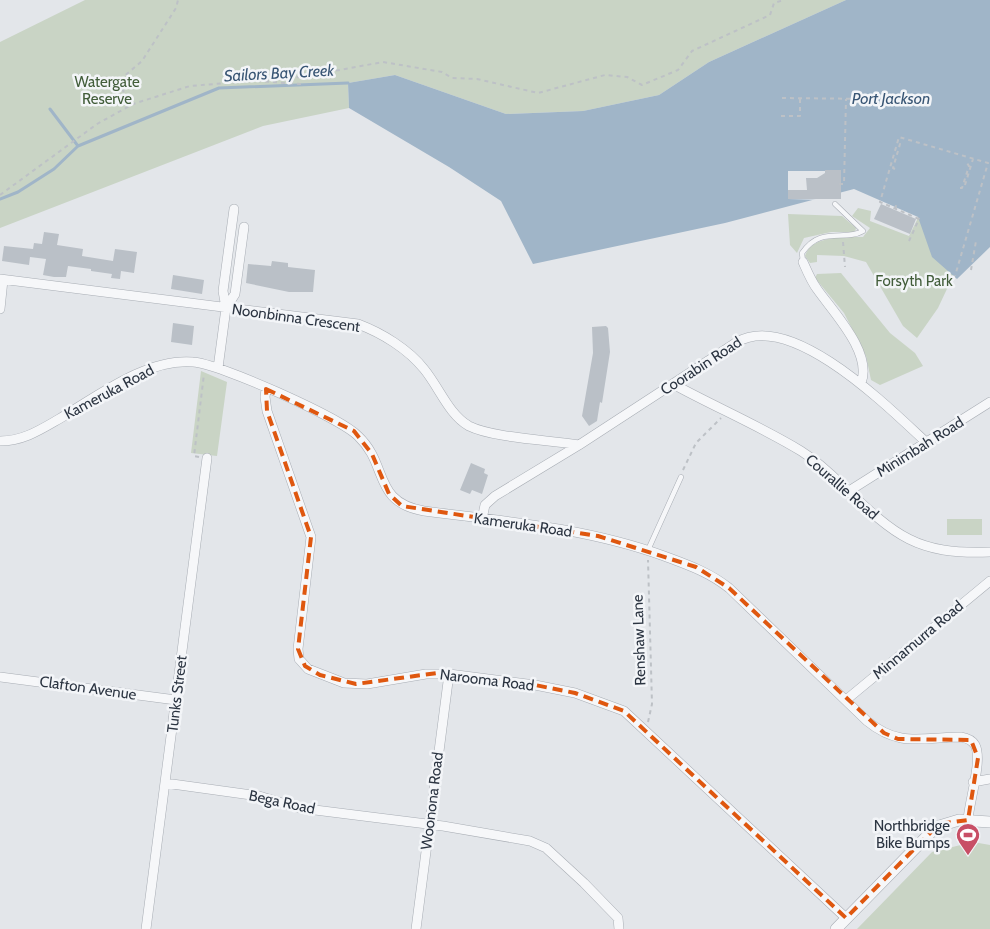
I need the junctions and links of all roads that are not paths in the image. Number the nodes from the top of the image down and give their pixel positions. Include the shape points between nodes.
1 (834, 204) dead end
2 (234, 209) dead end
3 (244, 228) dead end
4 (803, 262) joint
5 (2, 280) edge
6 (226, 308) junction
7 (0, 309) edge
8 (218, 368) junction
9 (861, 383) junction
10 (673, 384) junction
11 (266, 388) junction
12 (990, 402) edge
13 (0, 441) edge
14 (927, 443) junction
15 (579, 445) junction
16 (207, 458) road end
17 (681, 477) road end
18 (849, 492) junction
19 (482, 519) junction
20 (648, 550) junction
21 (990, 552) edge
22 (990, 581) edge
23 (449, 674) junction
24 (0, 677) edge
25 (176, 700) junction
26 (846, 700) junction
27 (990, 779) edge
28 (974, 782) junction
29 (165, 783) junction
30 (968, 820) junction
31 (990, 822) edge
32 (429, 825) junction
33 (846, 918) junction
34 (146, 929) edge
35 (416, 929) edge
36 (619, 929) edge
37 (836, 929) edge

1 - 4 lane via 863,228 861,232 827,235 815,241 802,253
2 - 6 street via 223,291
3 - 6 street via 234,294
4 - 9 street via 815,287 845,326 858,351 865,373
5 - 6 street, Noonbinna Crescent
5 - 7 street
6 - 8 street
6 - 15 street, Noonbinna Crescent via 358,324 380,334 415,359 467,425 489,432
8 - 11 street, Kameruka Road
8 - 13 street, Kameruka Road via 190,362 160,365 137,374 34,434
9 - 10 street, Coorabin Road via 804,348 779,337 760,334 742,339
9 - 14 street, Coorabin Road
10 - 15 street, Coorabin Road
10 - 18 street, Courallie Road via 801,452
11 - 19 street, Kameruka Road via 354,431 372,454 389,494 402,506
11 - 23 street, Narooma Road via 267,410 311,537 299,659 314,672 356,684
12 - 14 street, Minimbah Road
14 - 18 street, Minimbah Road
15 - 19 street, Coorabin Road via 491,499
16 - 25 street, Tunks Street
17 - 20 lane
18 - 21 street, Courallie Road via 882,523 908,539 946,552
19 - 20 street, Kameruka Road via 598,536
20 - 26 street, Kameruka Road via 696,567 718,579
22 - 26 street, Minnamurra Road
23 - 32 street, Woonona Road
23 - 33 street, Narooma Road via 535,685 575,694 624,711
24 - 25 street, Clafton Avenue
25 - 29 street, Tunks Street
26 - 28 street, Kameruka Road via 876,728 892,737 961,737 971,740 978,758
27 - 28 street
28 - 30 street, Kameruka Road
29 - 32 street, Bega Road via 259,796 299,808
29 - 34 street, Tunks Street
30 - 31 street
30 - 33 street via 945,823 932,831
32 - 35 street, Woonona Road
32 - 36 street, Bega Road via 508,836 546,848 618,918
33 - 37 street

